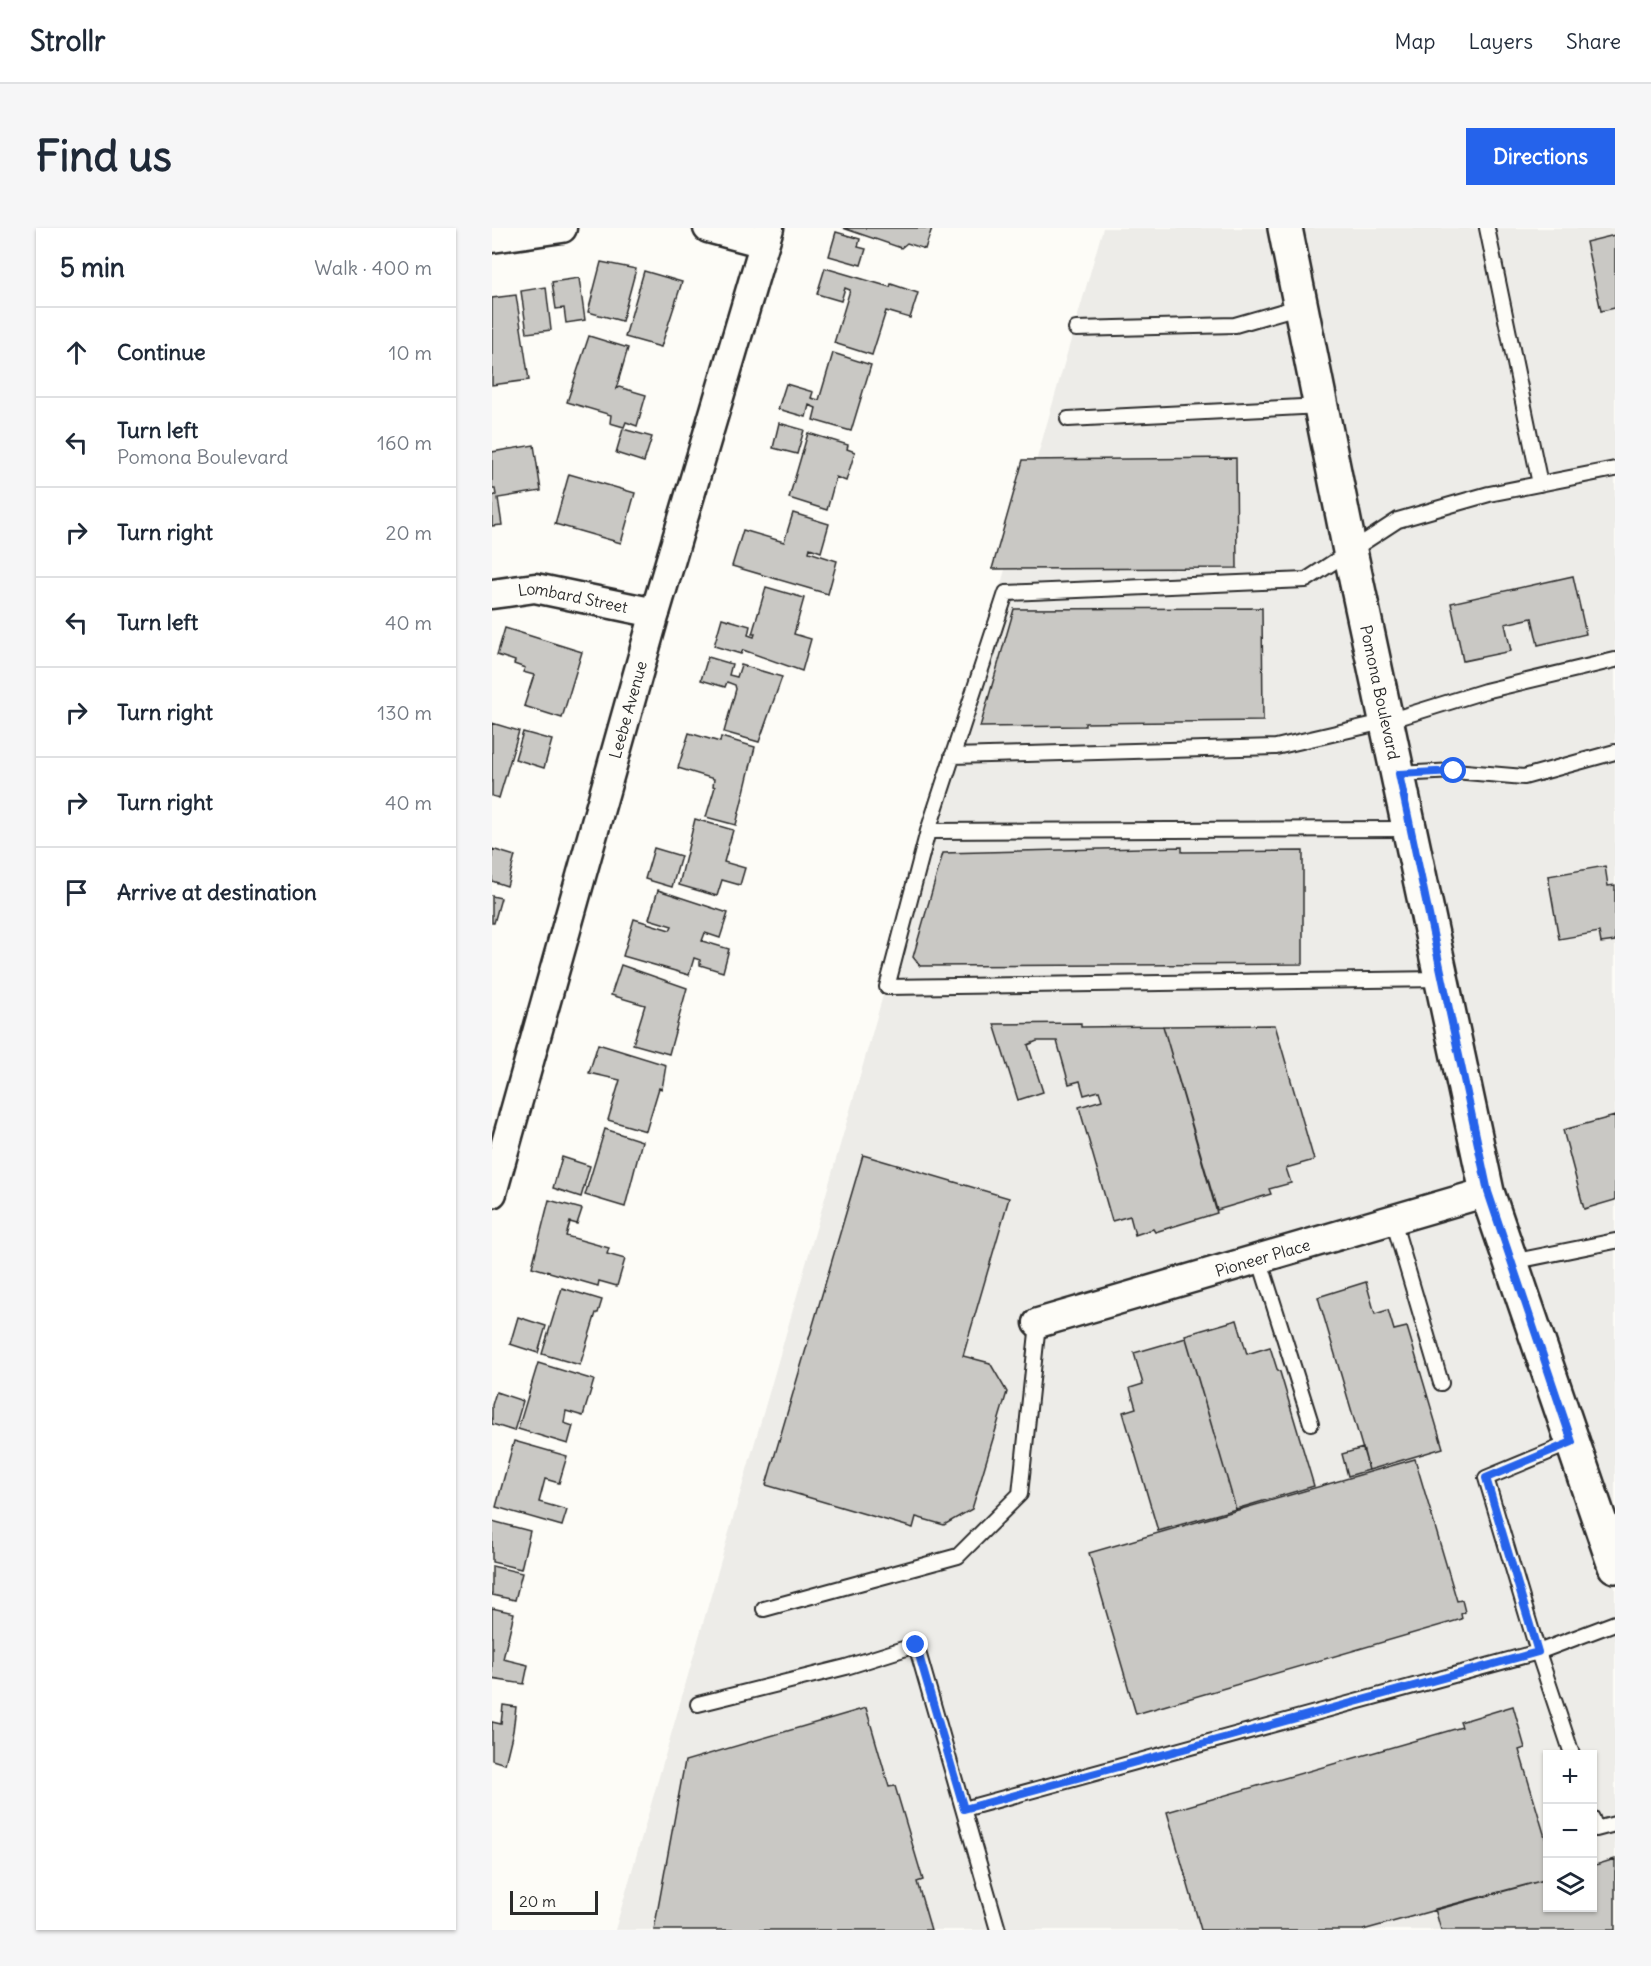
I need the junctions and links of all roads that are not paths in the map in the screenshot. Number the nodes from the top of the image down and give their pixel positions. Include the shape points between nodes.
1 (562, 228) edge
2 (708, 228) edge
3 (1285, 228) edge
4 (1487, 228) edge
5 (766, 235) edge
6 (492, 238) edge
7 (1301, 306) junction
8 (1076, 329) dead end
9 (1321, 406) junction
10 (1068, 419) dead end
11 (1615, 469) edge
12 (1540, 484) junction
13 (1350, 551) junction
14 (492, 594) edge
15 (655, 613) junction
16 (1615, 660) edge
17 (1388, 721) junction
18 (1615, 752) edge
19 (952, 756) junction
20 (1399, 774) junction
21 (1411, 829) junction
22 (928, 831) junction
23 (1443, 979) junction
24 (1488, 1192) junction
25 (492, 1193) edge
26 (1393, 1220) junction
27 (1615, 1241) edge
28 (1260, 1258) junction
29 (1512, 1262) junction
30 (1038, 1323) joint
31 (1441, 1383) dead end
32 (1311, 1423) dead end
33 (1572, 1442) junction
34 (1615, 1566) edge
35 (764, 1609) dead end
36 (1615, 1623) edge
37 (1538, 1652) junction
38 (698, 1704) dead end
39 (1570, 1750) edge
40 (964, 1809) junction
41 (1615, 1824) edge
42 (1597, 1829) edge
43 (998, 1930) edge

1 - 6 street
2 - 5 street
3 - 7 street, Pomona Boulevard
4 - 12 lane
5 - 15 street, Leebe Avenue
7 - 8 lane via 1235,325
7 - 9 street, Pomona Boulevard
9 - 10 lane
9 - 13 street, Pomona Boulevard
11 - 12 lane
12 - 13 lane via 1398,520
13 - 17 street, Pomona Boulevard
13 - 19 lane via 1306,580 1006,593
14 - 15 street, Lombard Street via 535,588
15 - 25 street, Leebe Avenue
16 - 17 lane via 1485,691
17 - 19 lane via 1275,747
17 - 20 street, Pomona Boulevard
18 - 20 lane via 1524,777 1454,771
19 - 22 lane
20 - 21 street, Pomona Boulevard
21 - 22 lane
21 - 23 street, Pomona Boulevard
22 - 23 lane via 887,987
23 - 24 street, Pomona Boulevard
24 - 26 street, Pioneer Place
24 - 29 street, Pomona Boulevard
26 - 28 street, Pioneer Place
26 - 31 lane
27 - 29 lane
28 - 30 street, Pioneer Place
28 - 32 lane
29 - 33 street, Pomona Boulevard
30 - 35 lane via 1020,1494 958,1556
33 - 34 street, Pomona Boulevard
33 - 37 lane via 1486,1478
36 - 37 lane
37 - 39 lane
37 - 40 lane
38 - 40 lane via 916,1645
40 - 43 lane
41 - 42 lane

